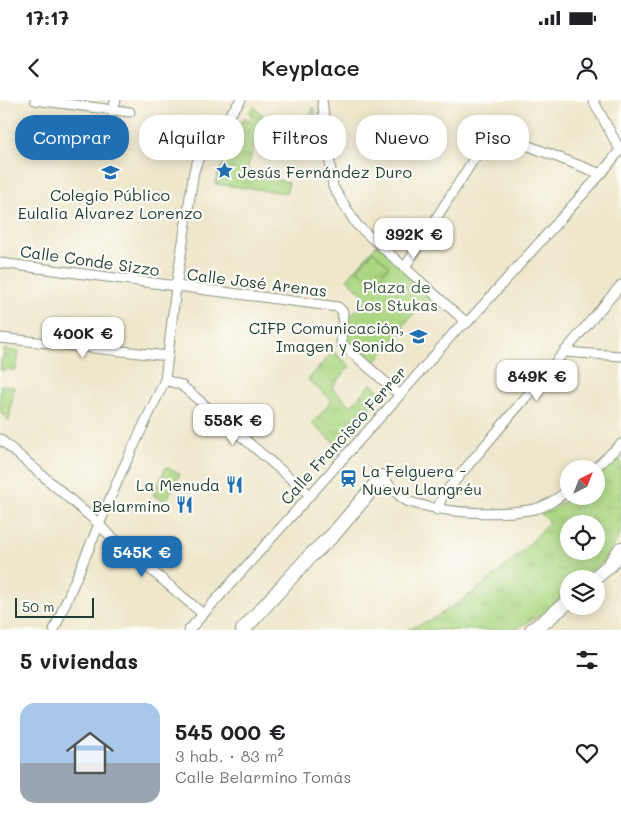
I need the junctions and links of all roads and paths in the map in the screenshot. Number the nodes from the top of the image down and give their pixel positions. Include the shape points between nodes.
1 (35, 100) edge
2 (116, 100) edge
3 (240, 100) edge
4 (322, 100) edge
5 (593, 100) edge
6 (112, 110) junction
7 (130, 112) dead end
8 (620, 149) edge
9 (601, 174) junction
10 (0, 263) edge
11 (405, 268) junction
12 (621, 285) edge
13 (176, 287) junction
14 (467, 323) junction
15 (0, 338) edge
16 (564, 352) junction
17 (168, 356) junction
18 (621, 356) edge
19 (165, 380) junction
20 (400, 395) junction
21 (0, 438) edge
22 (621, 444) edge
23 (604, 460) edge
24 (382, 477) joint
25 (373, 489) junction
26 (393, 490) junction
27 (310, 495) junction
28 (560, 497) edge
29 (437, 510) junction
30 (99, 524) junction
31 (621, 549) edge
32 (604, 570) edge
33 (560, 608) edge
34 (203, 614) junction
35 (53, 628) edge
36 (189, 630) edge
37 (243, 630) edge
38 (532, 630) edge

1 - 6 street
2 - 6 street
3 - 13 street via 200,152 194,171
4 - 11 street via 333,188 357,225
5 - 8 street
6 - 7 street
8 - 9 street, Calle Francisco Ferrer
9 - 11 street via 529,146 488,137
9 - 14 street, Calle Francisco Ferrer
10 - 13 street, Calle Conde Sizzo
11 - 14 street
12 - 16 street
13 - 17 street
13 - 20 street, Calle José Arenas via 338,307 344,316 341,343
14 - 20 street, Calle Francisco Ferrer via 458,328
15 - 17 street
16 - 18 street
16 - 29 street via 443,495
17 - 19 street
19 - 27 street via 181,385
19 - 30 street
20 - 27 street, Calle Francisco Ferrer
21 - 30 street
22 - 23 street
24 - 25 street
24 - 26 street
25 - 26 street
25 - 37 street
26 - 29 street via 407,501
27 - 34 street, Calle Francisco Ferrer
28 - 29 street via 537,508 503,512
30 - 34 street
30 - 35 street
31 - 32 street
33 - 38 street
34 - 36 street, Calle Francisco Ferrer

